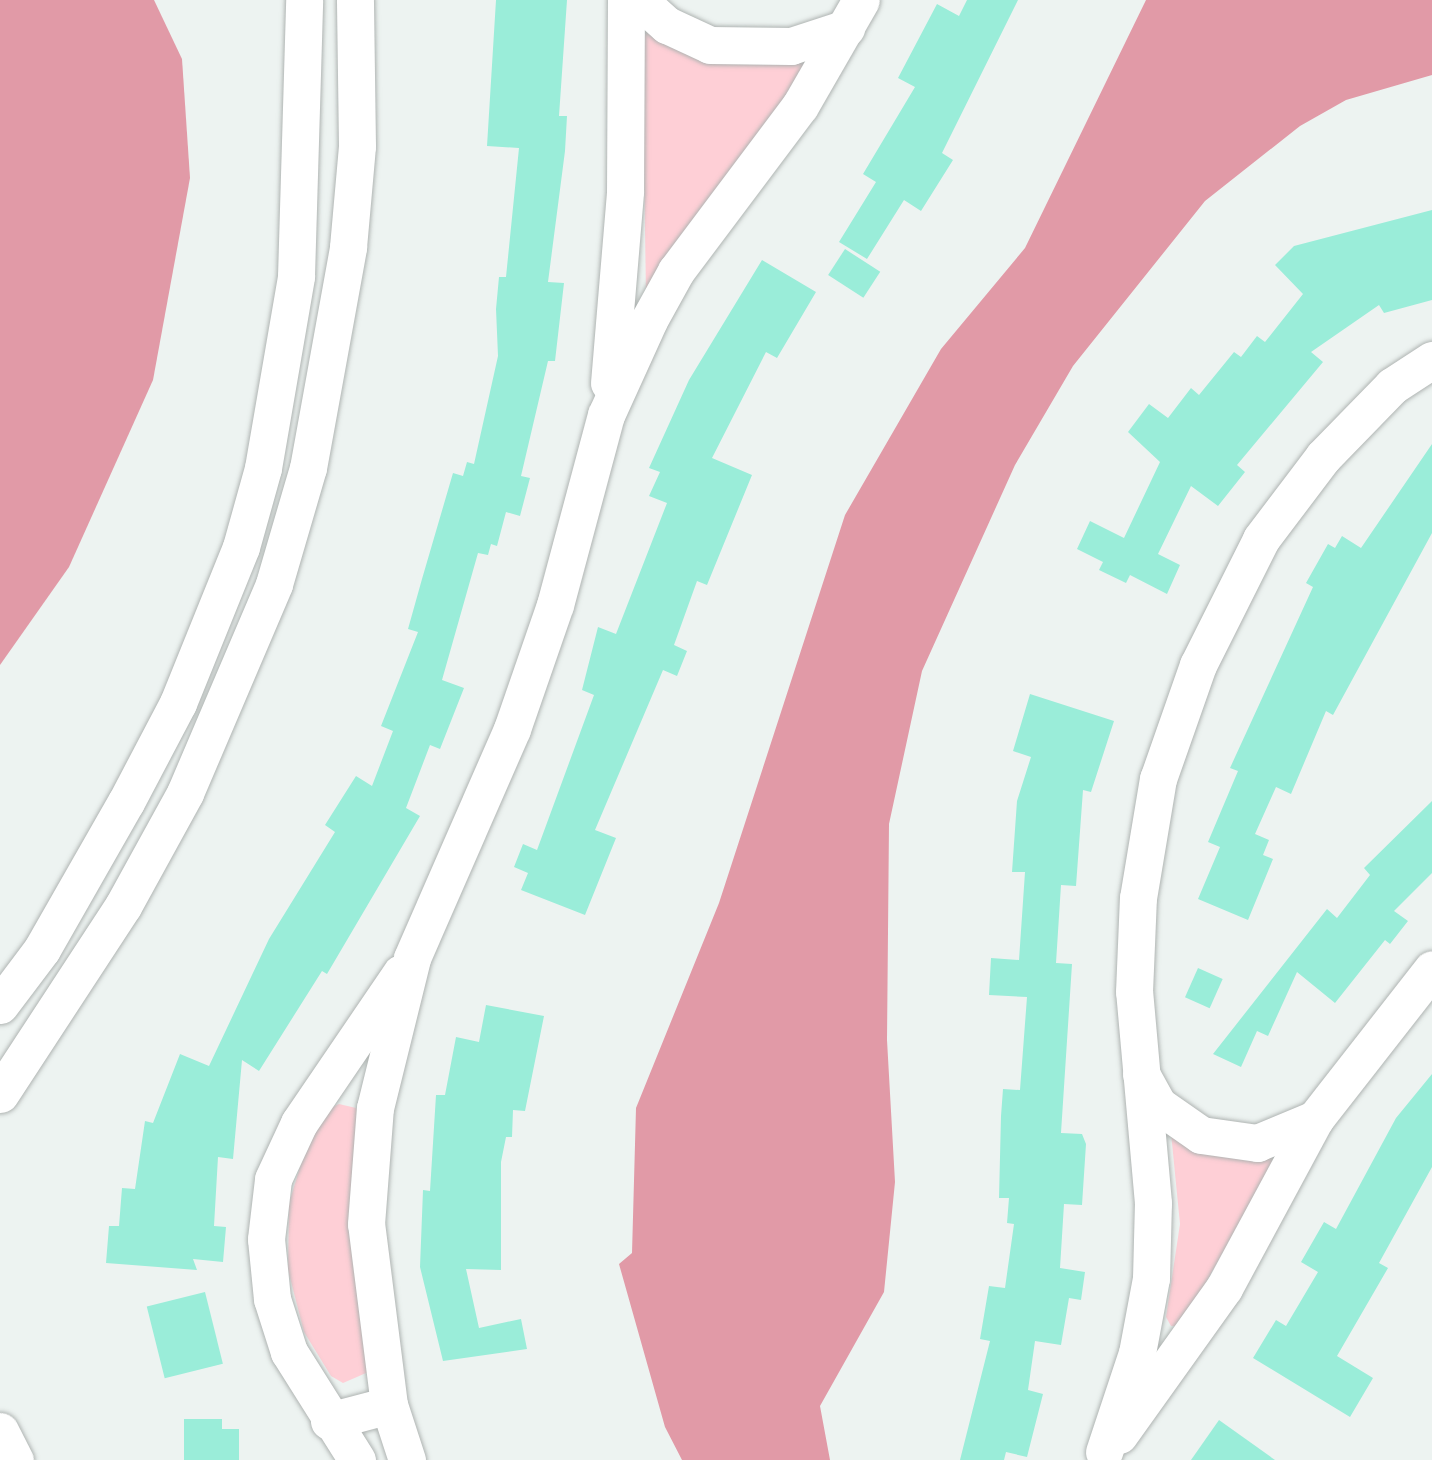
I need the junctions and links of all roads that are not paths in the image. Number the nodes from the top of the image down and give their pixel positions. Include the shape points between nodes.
1 (304, 0) edge
2 (355, 0) edge
3 (626, 0) edge
4 (639, 0) edge
5 (853, 14) edge
6 (1432, 360) edge
7 (606, 415) junction
8 (412, 958) junction
9 (1432, 969) edge
10 (0, 1005) edge
11 (1139, 1070) junction
12 (318, 1089) junction
13 (0, 1094) edge
14 (375, 1108) junction
15 (1315, 1119) junction
16 (389, 1405) junction
17 (329, 1421) junction
18 (0, 1431) edge
19 (1101, 1456) edge
20 (15, 1460) edge
21 (357, 1460) edge
22 (407, 1460) edge

1 - 10 street via 296,276 263,468 241,547 178,703 127,802 41,949
2 - 13 street via 357,146 348,247 308,468 274,584 186,793 122,906
3 - 7 street via 625,191
4 - 5 street via 667,25 710,45 791,46
5 - 7 street via 800,106 676,271
6 - 11 street via 1392,386 1323,457 1261,539 1198,665 1158,779 1138,898
7 - 8 street via 555,605 512,729
8 - 12 street
8 - 14 street
9 - 15 street
11 - 15 street via 1158,1105 1201,1135 1257,1143
11 - 19 street via 1153,1203 1151,1278 1137,1353
12 - 14 street
12 - 17 street via 274,1180 266,1239 272,1299 289,1352
14 - 16 street via 366,1224
15 - 19 street via 1224,1288 1161,1383
16 - 17 street
16 - 22 street
17 - 21 street
18 - 20 street

